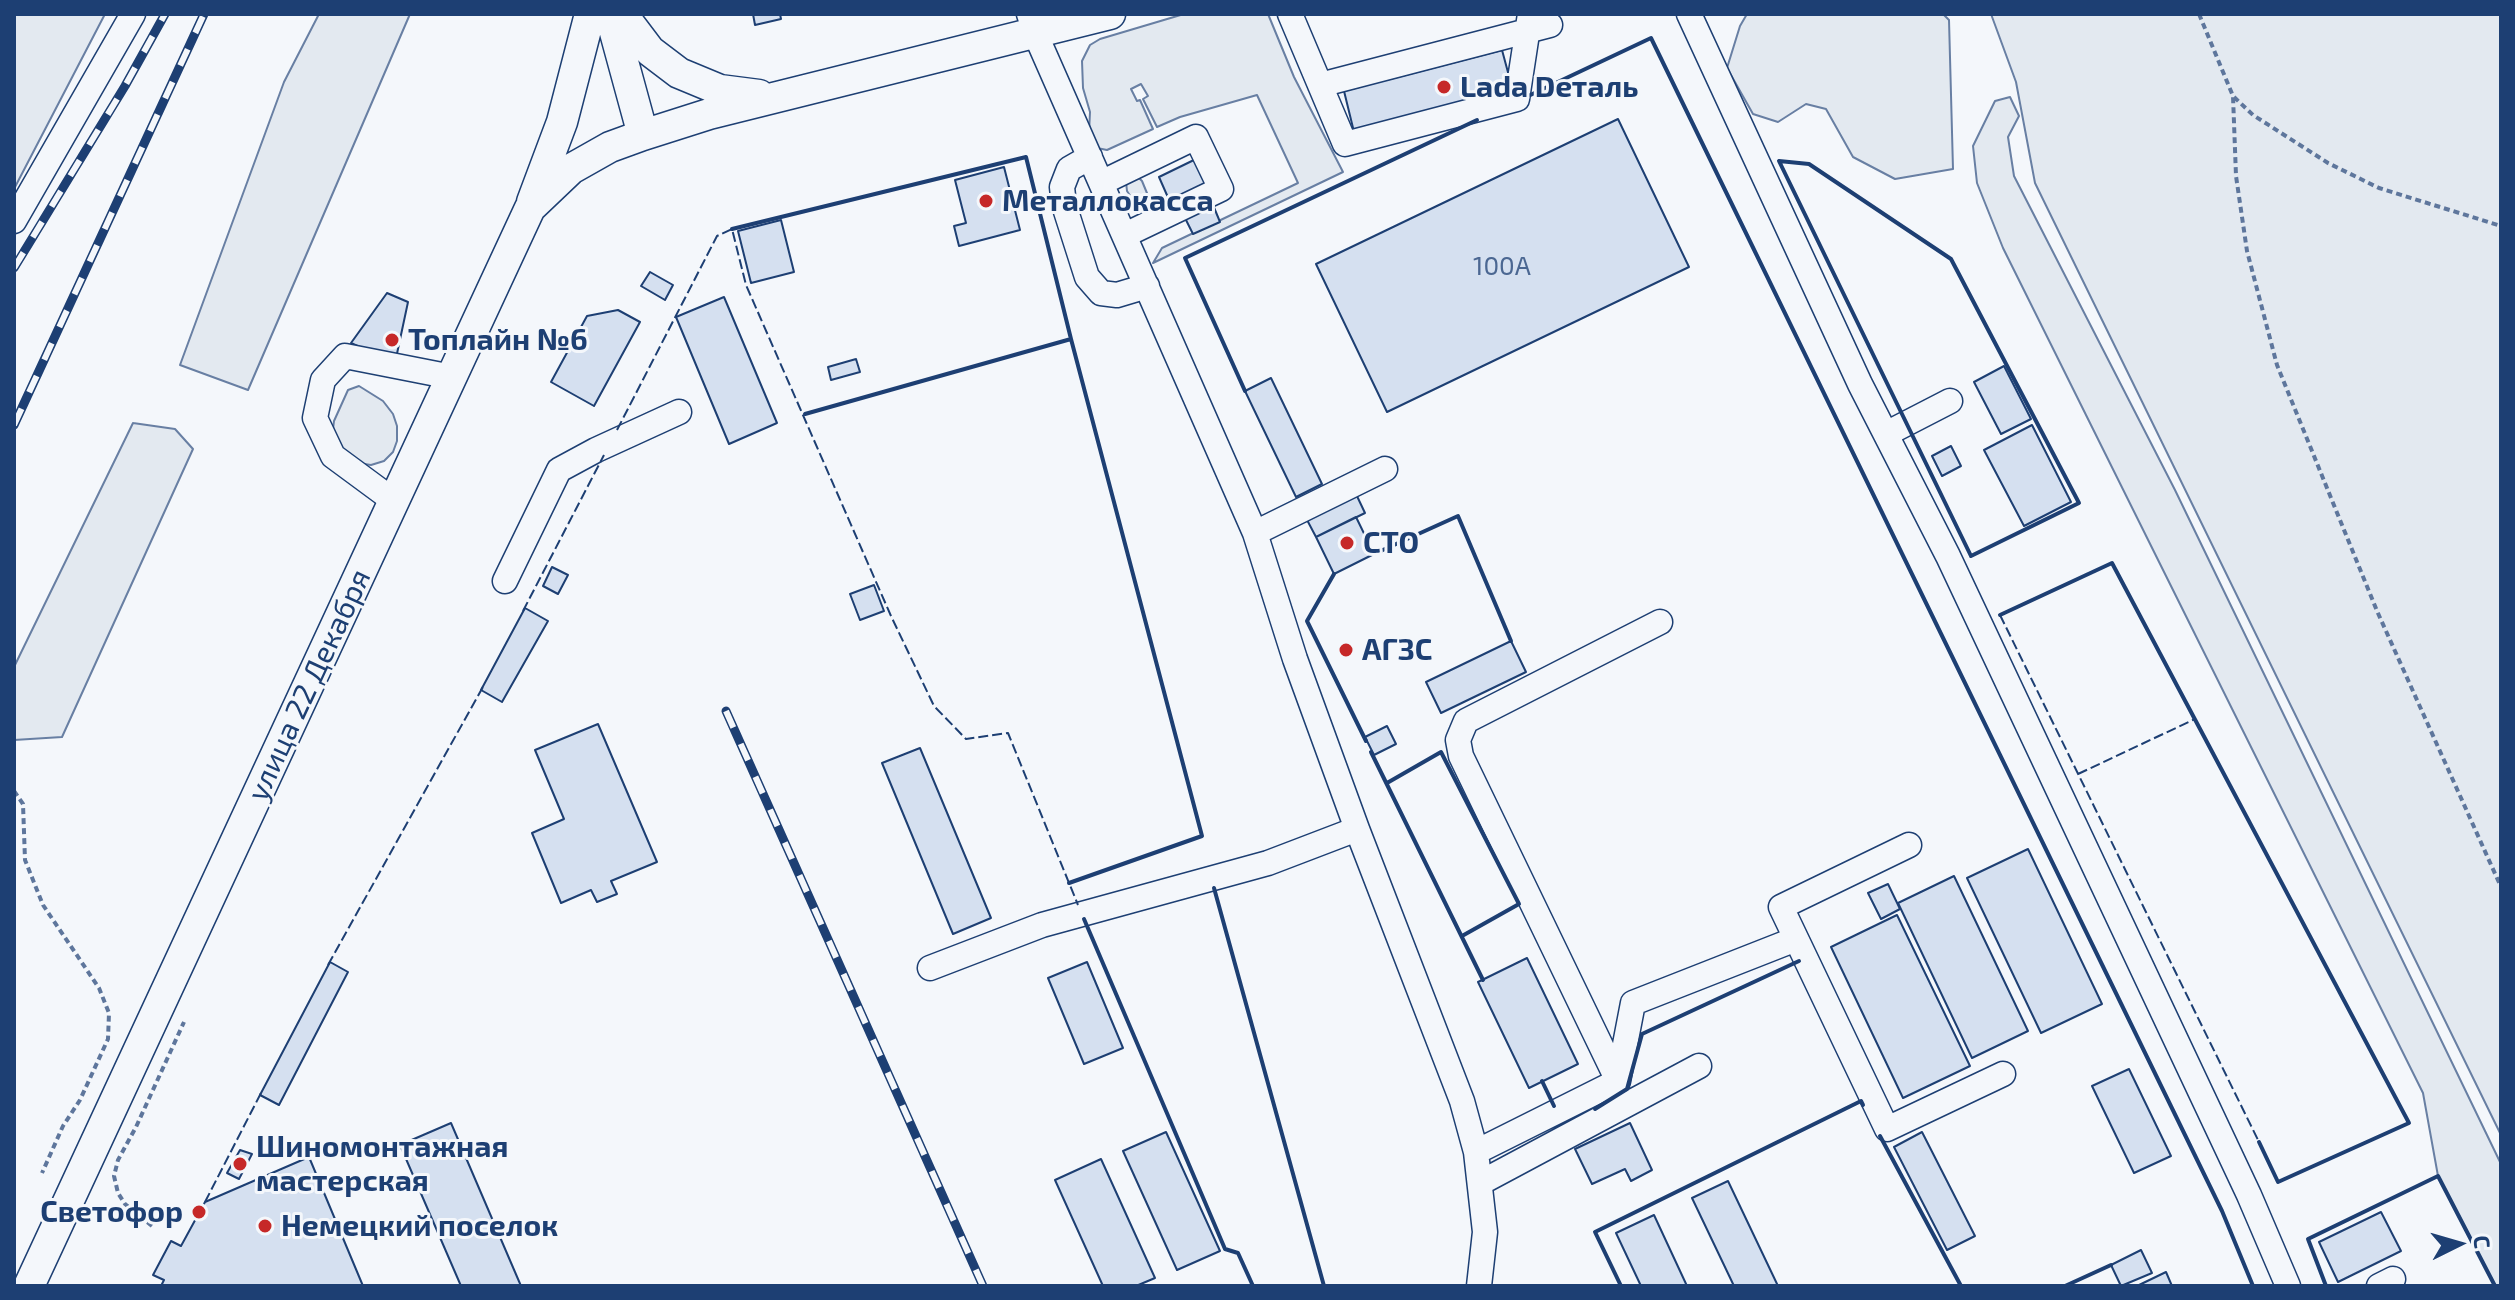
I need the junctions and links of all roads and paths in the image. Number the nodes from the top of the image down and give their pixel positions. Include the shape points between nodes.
1 (133, 14) edge
2 (590, 14) edge
3 (610, 14) edge
4 (622, 14) edge
5 (1110, 14) edge
6 (1290, 14) edge
7 (1689, 14) edge
8 (2199, 14) edge
9 (1536, 23) edge
10 (1032, 24) edge
11 (1320, 85) junction
12 (781, 96) junction
13 (2233, 96) junction
14 (643, 135) junction
15 (1090, 157) junction
16 (1101, 183) junction
17 (530, 208) junction
18 (14, 221) edge
19 (2501, 226) edge
20 (1125, 235) junction
21 (1147, 286) junction
22 (452, 377) junction
23 (1950, 401) dead end
24 (679, 412) dead end
25 (1886, 434) junction
26 (1385, 469) dead end
27 (394, 501) junction
28 (1255, 533) junction
29 (505, 581) dead end
30 (1660, 622) dead end
31 (14, 791) edge
32 (1357, 829) junction
33 (1909, 845) dead end
34 (2501, 887) edge
35 (1796, 939) junction
36 (930, 968) dead end
37 (184, 1022) dead end
38 (1699, 1066) dead end
39 (2003, 1074) dead end
40 (1618, 1081) junction
41 (1476, 1152) junction
42 (42, 1173) dead end
43 (1480, 1183) junction
44 (152, 1226) dead end
45 (29, 1286) edge
46 (1479, 1286) edge
47 (2288, 1286) edge

1 - 18 street
2 - 17 main road via 562,122
3 - 14 main road
4 - 12 main road via 650,51 679,73 720,90
5 - 10 main road, улица 22 Декабря
6 - 11 street
7 - 25 street
8 - 13 path
9 - 11 street
9 - 11 street via 1517,99 1345,144
10 - 12 main road, улица 22 Декабря
10 - 15 street
12 - 14 main road, улица 22 Декабря
13 - 19 path via 2253,115 2366,182
13 - 34 path via 2236,176 2247,251 2277,365 2377,611
14 - 17 main road, улица 22 Декабря via 571,169
15 - 16 street
15 - 21 street via 1069,169 1062,187 1087,277 1101,293 1117,295
16 - 20 street
16 - 20 street via 1196,137 1221,189
17 - 22 main road, улица 22 Декабря
20 - 21 street
21 - 28 street
22 - 27 main road, улица 22 Декабря
22 - 27 street via 345,356 323,380 315,418 333,456
23 - 25 street
24 - 29 street via 559,470
25 - 47 street via 1955,570
26 - 28 street
27 - 45 main road, улица 22 Декабря
28 - 32 street
30 - 40 street via 1466,721 1458,740 1461,756
31 - 42 path via 23,804 25,860 43,905 99,988 109,1013 108,1039
32 - 36 street via 1268,863 1068,917
32 - 41 street via 1462,1101
33 - 35 street via 1781,907
35 - 39 street via 1887,1129
35 - 40 street via 1633,1003
37 - 44 path via 114,1176 125,1204
38 - 43 street
40 - 41 street
41 - 43 street
43 - 46 street via 1485,1232

